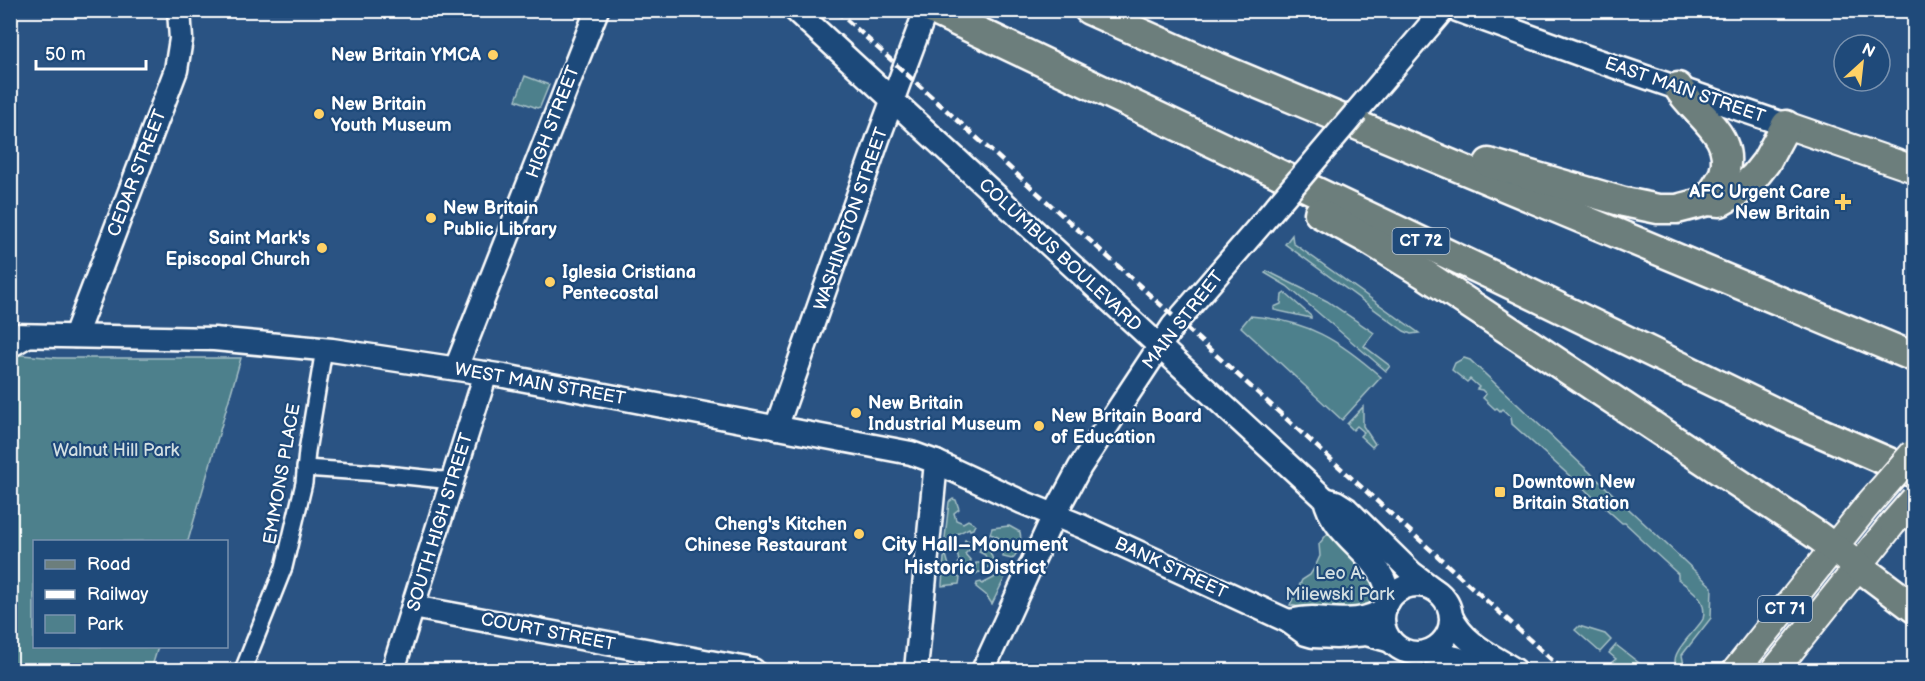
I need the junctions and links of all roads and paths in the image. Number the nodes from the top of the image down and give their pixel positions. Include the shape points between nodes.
1 (597, 10) edge
2 (795, 10) edge
3 (926, 10) edge
4 (1089, 10) edge
5 (1443, 10) edge
6 (1457, 10) edge
7 (183, 13) edge
8 (926, 22) edge
9 (1678, 87) junction
10 (893, 101) junction
11 (1156, 116) junction
12 (1786, 125) junction
13 (1421, 152) junction
14 (1914, 169) edge
15 (1708, 201) junction
16 (10, 335) edge
17 (35, 336) junction
18 (75, 336) junction
19 (1160, 346) junction
20 (324, 349) junction
21 (10, 350) edge
22 (1914, 357) edge
23 (456, 369) junction
24 (486, 373) junction
25 (1789, 419) junction
26 (776, 428) junction
27 (1914, 452) edge
28 (936, 462) junction
29 (305, 468) junction
30 (1914, 474) edge
31 (452, 482) junction
32 (1326, 499) junction
33 (1914, 500) edge
34 (1054, 515) junction
35 (1834, 548) junction
36 (1858, 566) junction
37 (1432, 588) junction
38 (1386, 605) junction
39 (413, 607) junction
40 (1914, 608) edge
41 (1451, 616) junction
42 (1288, 621) junction
43 (1391, 641) junction
44 (1427, 652) junction
45 (243, 670) edge
46 (393, 670) edge
47 (753, 670) edge
48 (916, 670) edge
49 (983, 670) edge
50 (1486, 670) edge
51 (1515, 670) edge
52 (1736, 670) edge
53 (1775, 670) edge

1 - 23 street, HIGH STREET
2 - 10 street, COLUMBUS BOULEVARD
3 - 8 street, WASHINGTON STREET
4 - 13 highway
5 - 19 street, MAIN STREET, bridge
6 - 9 street, EAST MAIN STREET
7 - 18 street, CEDAR STREET via 176,70
8 - 10 street, WASHINGTON STREET
8 - 11 highway, CT 72
9 - 12 street, EAST MAIN STREET
9 - 15 highway via 1715,130 1726,152 1723,176
10 - 19 street, COLUMBUS BOULEVARD
10 - 26 street, WASHINGTON STREET
11 - 25 highway, CT 72
11 - 35 highway via 1208,157 1330,218 1408,263
12 - 14 main road, EAST MAIN STREET
12 - 15 highway via 1766,162 1747,184 1725,200
13 - 15 highway via 1474,159 1645,207 1671,210
13 - 22 highway
16 - 17 street, WEST MAIN STREET
17 - 18 street, WEST MAIN STREET
17 - 21 street
18 - 20 street, WEST MAIN STREET via 214,339
19 - 32 street, COLUMBUS BOULEVARD
19 - 34 street, MAIN STREET via 1080,467
20 - 23 street, WEST MAIN STREET
20 - 29 street, EMMONS PLACE
23 - 24 street, WEST MAIN STREET
24 - 26 street, WEST MAIN STREET
24 - 31 street, SOUTH HIGH STREET
25 - 30 highway
25 - 33 highway
26 - 28 street, WEST MAIN STREET via 905,452
27 - 35 main road, CT 71, bridge
28 - 34 street, WEST MAIN STREET
28 - 48 street
29 - 31 street
29 - 45 street, EMMONS PLACE via 283,572
31 - 39 street, SOUTH HIGH STREET
32 - 37 street, COLUMBUS BOULEVARD via 1347,509
32 - 38 street, COLUMBUS BOULEVARD via 1333,519 1382,574
33 - 36 main road, CT 71, bridge
34 - 42 street, BANK STREET
34 - 49 street, MAIN STREET
35 - 36 highway
35 - 52 main road, CT 71
36 - 40 highway
36 - 53 main road, CT 71
37 - 38 street via 1405,587
37 - 41 street via 1444,599
38 - 42 street, BANK STREET via 1372,616 1356,619
38 - 43 street via 1384,627
39 - 46 street, SOUTH HIGH STREET
39 - 47 street, COURT STREET
41 - 44 street via 1445,638
41 - 51 street via 1469,640
42 - 43 street, BANK STREET via 1313,636 1366,634
43 - 44 street via 1406,651
44 - 50 street

